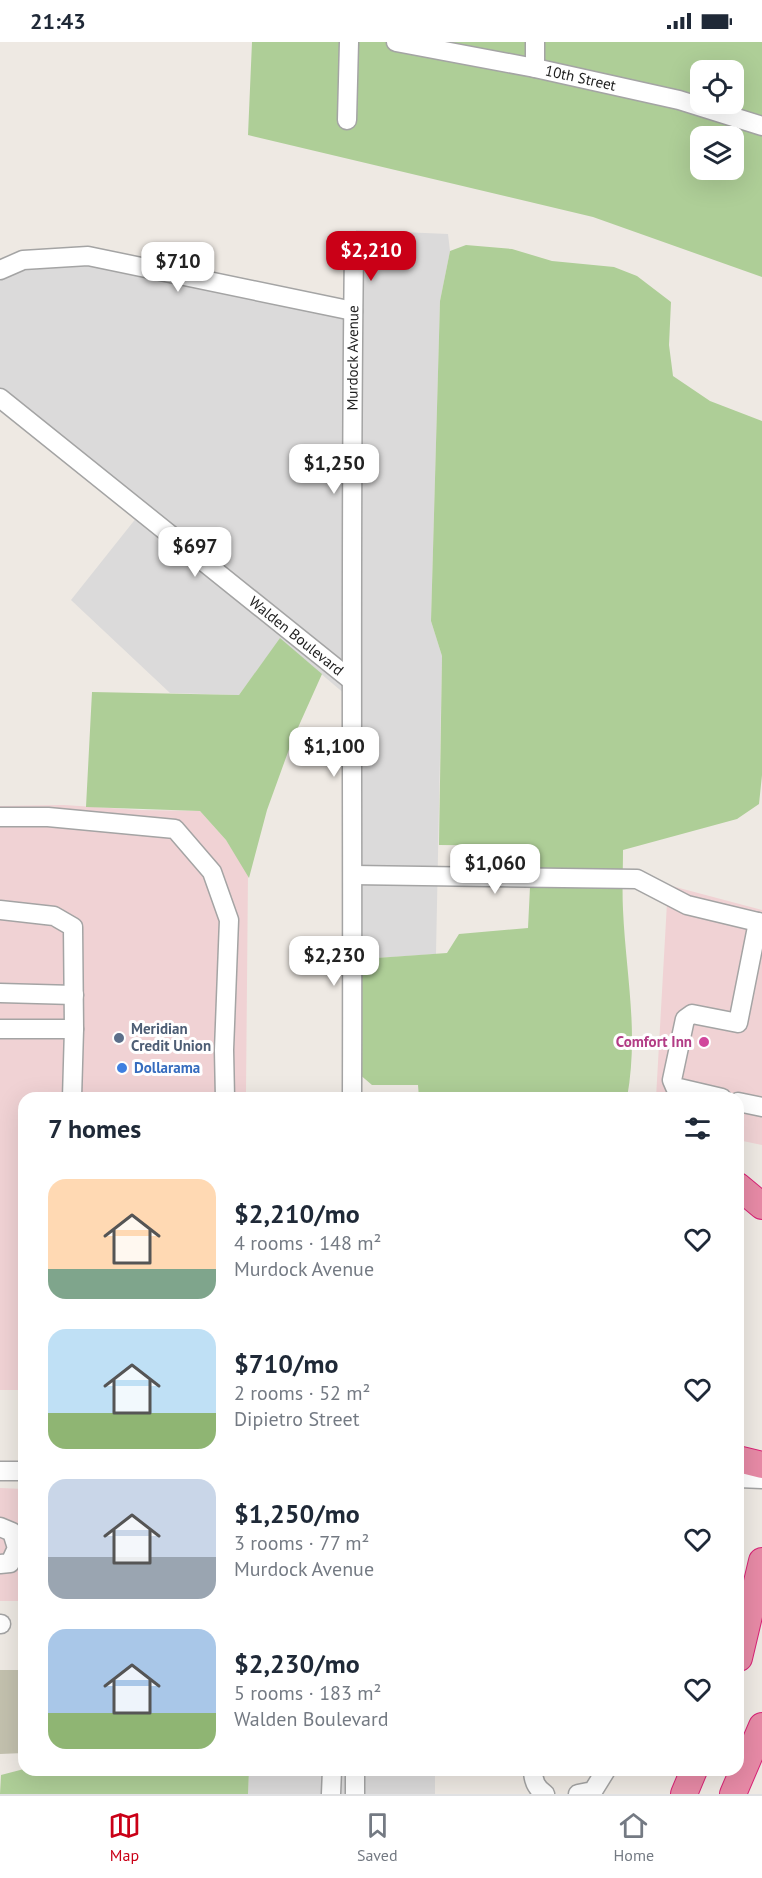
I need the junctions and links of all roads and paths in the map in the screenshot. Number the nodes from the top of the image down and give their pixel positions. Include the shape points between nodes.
1 (349, 42) edge
2 (396, 42) edge
3 (535, 42) edge
4 (535, 68) junction
5 (347, 120) dead end
6 (762, 126) edge
7 (354, 252) dead end
8 (0, 270) edge
9 (353, 311) junction
10 (0, 398) edge
11 (351, 680) junction
12 (0, 817) edge
13 (353, 875) junction
14 (0, 910) edge
15 (760, 922) edge
16 (0, 993) edge
17 (74, 995) junction
18 (0, 1029) edge
19 (74, 1029) junction
20 (72, 1092) edge
21 (225, 1092) edge
22 (352, 1092) edge
23 (696, 1092) edge
24 (744, 1191) edge
25 (762, 1206) edge
26 (744, 1460) edge
27 (762, 1465) edge
28 (0, 1471) edge
29 (18, 1471) edge
30 (744, 1478) edge
31 (762, 1479) edge
32 (0, 1527) edge
33 (762, 1561) edge
34 (0, 1564) edge
35 (762, 1596) edge
36 (744, 1638) edge
37 (744, 1645) edge
38 (762, 1726) edge
39 (744, 1768) edge
40 (332, 1776) edge
41 (356, 1776) edge
42 (533, 1776) edge
43 (602, 1776) edge
44 (692, 1776) edge
45 (741, 1776) edge
46 (332, 1792) edge
47 (355, 1793) edge
48 (545, 1794) edge
49 (578, 1794) edge
50 (684, 1794) edge
51 (733, 1794) edge

1 - 5 street
2 - 4 street, 10th Street
3 - 4 street
4 - 6 street, 10th Street via 679,100
7 - 9 street, Murdock Avenue
8 - 9 street via 23,260 87,256
9 - 11 street, Murdock Avenue
10 - 11 street, Walden Boulevard
11 - 13 street, Walden Boulevard
12 - 21 street via 48,817 175,829 212,872 229,920
13 - 15 street via 638,879 687,905
13 - 22 street, Walden Boulevard
14 - 17 street via 54,916 74,927
15 - 23 street via 738,1023 692,1014 685,1019 672,1080 675,1087
16 - 17 street
17 - 19 street
18 - 19 street
19 - 20 street
24 - 25 highway
26 - 27 highway
28 - 29 street
30 - 31 street
32 - 34 street via 12,1532 17,1548 10,1563
33 - 36 highway
35 - 37 highway
38 - 39 highway
40 - 46 street
41 - 47 street
42 - 48 street via 537,1789
43 - 49 street via 593,1791
44 - 50 highway
45 - 51 highway
46 - 47 street

